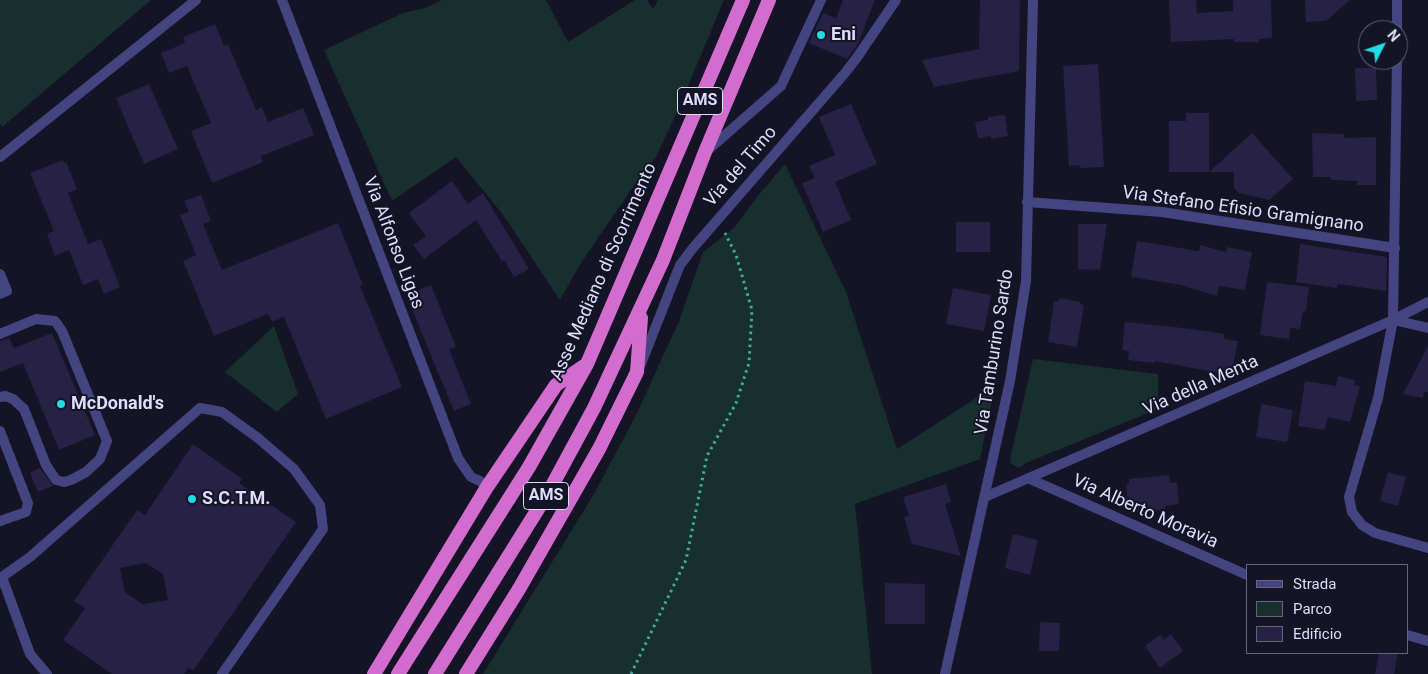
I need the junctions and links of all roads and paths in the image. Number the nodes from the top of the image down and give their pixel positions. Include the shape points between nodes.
1 (196, 0) edge
2 (282, 0) edge
3 (743, 0) edge
4 (769, 0) edge
5 (821, 0) edge
6 (896, 0) edge
7 (1033, 0) edge
8 (1397, 0) edge
9 (1397, 20) edge
10 (1397, 70) edge
11 (705, 152) junction
12 (0, 157) edge
13 (1027, 202) junction
14 (718, 219) junction
15 (1395, 248) junction
16 (0, 274) edge
17 (0, 294) edge
18 (1428, 302) edge
19 (641, 310) junction
20 (1393, 320) junction
21 (1428, 328) edge
22 (0, 334) edge
23 (587, 364) junction
24 (637, 372) junction
25 (0, 397) edge
26 (0, 431) edge
27 (1030, 479) junction
28 (487, 487) junction
29 (985, 497) junction
30 (0, 521) edge
31 (1428, 548) edge
32 (1246, 575) edge
33 (1408, 635) edge
34 (1428, 641) edge
35 (47, 674) edge
36 (222, 674) edge
37 (374, 674) edge
38 (398, 674) edge
39 (435, 674) edge
40 (466, 674) edge
41 (631, 674) edge
42 (945, 674) edge

1 - 12 street
2 - 28 street, Via Alfonso Ligas via 458,458 471,477
3 - 23 highway, Asse Mediano di Scorrimento / AMS
4 - 11 highway, AMS
5 - 11 street via 781,86
6 - 14 street, Via del Timo via 845,73
7 - 13 street, Via Tamburino Sardo
8 - 9 street
10 - 15 street
11 - 19 highway, AMS
13 - 15 street, Via Stefano Efisio Gramignano via 1162,212
13 - 29 street, Via Tamburino Sardo via 1026,281 1010,381
14 - 24 street, Via del Timo via 680,264
14 - 41 path via 736,255 752,310 749,363 736,403 707,456 686,560
15 - 20 street
16 - 17 street via 7,291
18 - 20 street, Via della Menta
19 - 24 highway
19 - 39 highway, AMS via 548,493
20 - 21 street
20 - 27 street, Via della Menta
20 - 31 street via 1378,398 1349,497 1352,512 1362,525 1375,533
22 - 25 street via 36,320 55,321 107,441 100,460 71,480 56,480 46,465 24,409 13,399
23 - 28 highway via 556,385
23 - 38 highway, Asse Mediano di Scorrimento / AMS via 529,467
24 - 40 highway via 599,449
26 - 30 street via 28,503 26,512
27 - 29 street, Via della Menta
27 - 32 street, Via Alberto Moravia
28 - 37 highway
29 - 42 street, Via Tamburino Sardo
33 - 34 street
35 - 36 street via 30,654 2,577 30,557 200,408 222,412 294,469 320,505 323,529

